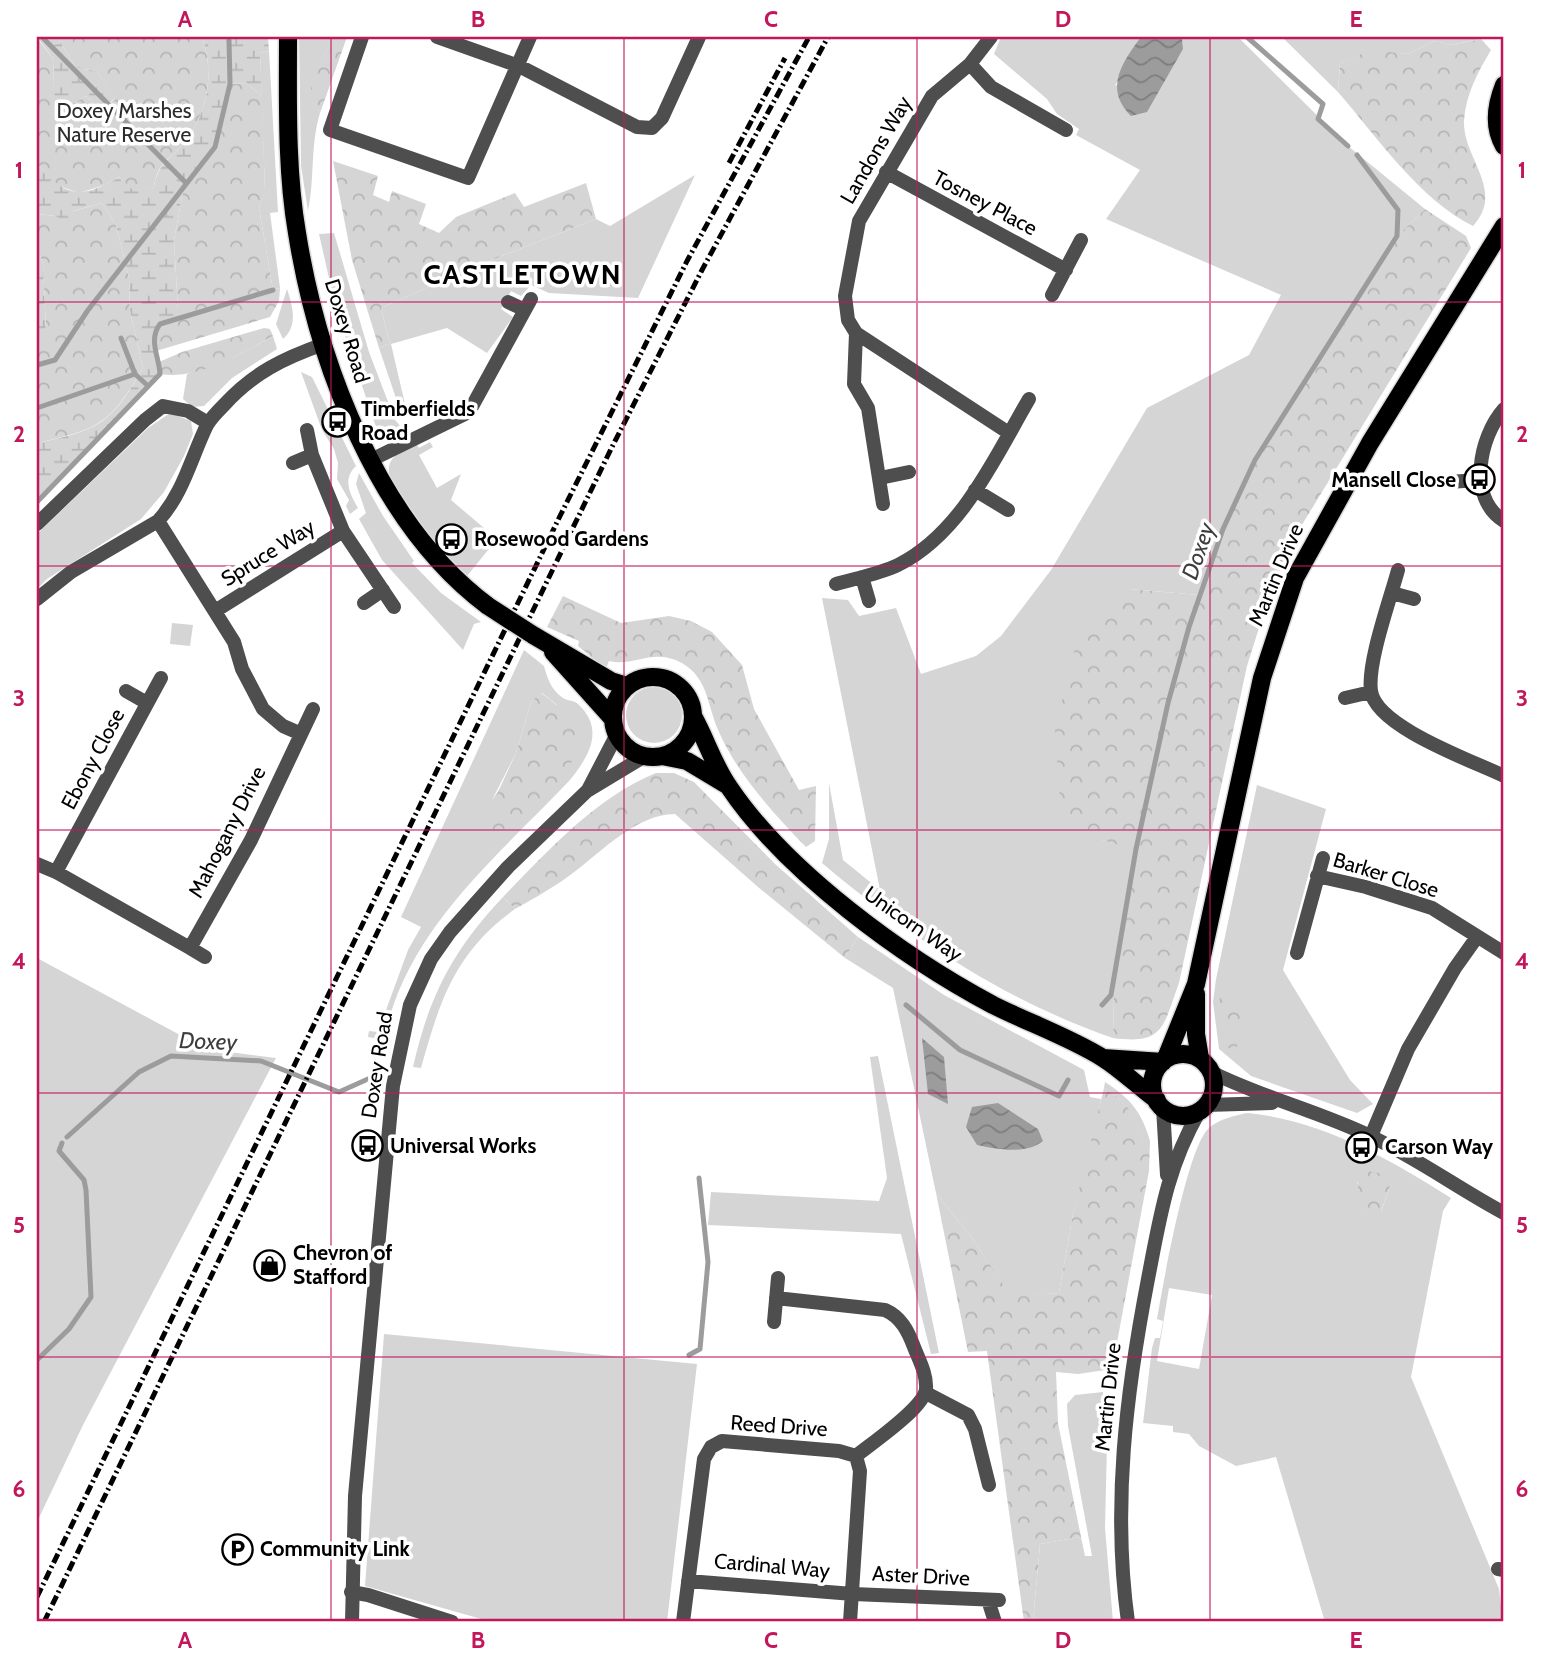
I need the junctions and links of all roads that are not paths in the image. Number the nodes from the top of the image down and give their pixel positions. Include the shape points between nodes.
1 (288, 37) edge
2 (362, 37) edge
3 (438, 37) edge
4 (530, 37) edge
5 (699, 37) edge
6 (991, 37) edge
7 (970, 64) junction
8 (519, 66) junction
9 (1504, 85) edge
10 (1066, 130) dead end
11 (1504, 146) edge
12 (886, 172) junction
13 (1504, 227) edge
14 (1081, 240) dead end
15 (1066, 270) junction
16 (1052, 295) dead end
17 (508, 302) dead end
18 (856, 333) junction
19 (324, 344) junction
20 (1029, 398) dead end
21 (1504, 409) edge
22 (208, 423) junction
23 (307, 430) dead end
24 (1009, 432) junction
25 (312, 455) junction
26 (371, 460) junction
27 (293, 463) dead end
28 (909, 472) dead end
29 (880, 478) junction
30 (1479, 480) junction
31 (1448, 482) dead end
32 (975, 490) junction
33 (883, 504) dead end
34 (1008, 510) dead end
35 (158, 521) junction
36 (1504, 522) edge
37 (37, 524) edge
38 (343, 531) junction
39 (1398, 570) dead end
40 (862, 577) junction
41 (836, 584) dead end
42 (383, 590) junction
43 (1392, 593) junction
44 (37, 599) edge
45 (1414, 599) dead end
46 (869, 601) dead end
47 (364, 603) dead end
48 (394, 607) dead end
49 (215, 611) junction
50 (540, 640) junction
51 (161, 678) dead end
52 (627, 686) junction
53 (127, 691) dead end
54 (1371, 692) junction
55 (1345, 698) dead end
56 (147, 703) junction
57 (313, 709) dead end
58 (693, 716) junction
59 (615, 726) junction
60 (299, 733) junction
61 (654, 756) junction
62 (1504, 776) edge
63 (727, 785) junction
64 (587, 791) junction
65 (1323, 858) dead end
66 (37, 864) edge
67 (56, 872) junction
68 (1317, 876) junction
69 (1477, 937) junction
70 (190, 948) junction
71 (1297, 953) dead end
72 (1504, 953) edge
73 (205, 957) dead end
74 (1196, 984) junction
75 (1103, 1058) junction
76 (1164, 1060) junction
77 (1206, 1065) junction
78 (1281, 1103) junction
79 (1160, 1104) junction
80 (1203, 1109) junction
81 (1371, 1136) junction
82 (1167, 1180) junction
83 (1504, 1213) edge
84 (778, 1278) dead end
85 (776, 1298) junction
86 (774, 1322) dead end
87 (926, 1393) junction
88 (856, 1456) junction
89 (989, 1485) dead end
90 (688, 1581) junction
91 (351, 1586) junction
92 (853, 1594) junction
93 (352, 1622) edge
94 (452, 1622) edge
95 (683, 1622) edge
96 (850, 1622) edge
97 (995, 1622) edge
98 (1128, 1622) edge

1 - 19 main road, Doxey Road via 296,230
2 - 8 street via 330,130 468,178
3 - 8 street
4 - 8 street
5 - 8 street via 662,118 652,128 638,127
6 - 7 street, Landons Way
7 - 10 street via 991,87
7 - 12 street, Landons Way via 932,96
9 - 11 main road via 1496,120
12 - 15 street, Tosney Place
12 - 18 street, Landons Way via 859,220 845,296 848,320
13 - 74 main road, Martin Drive via 1370,443 1295,578 1259,690
14 - 15 street
15 - 16 street
17 - 26 street via 528,304 469,412
18 - 24 street
18 - 29 street via 854,384 868,408
19 - 22 street via 287,357 253,377
19 - 26 main road, Doxey Road
20 - 24 street
21 - 30 street via 1481,460
22 - 35 street via 169,510
22 - 37 street via 188,411 163,406
23 - 25 street, Spruce Way
24 - 32 street
25 - 27 street
25 - 38 street, Spruce Way
26 - 50 main road, Doxey Road, bridge via 407,522 460,585
28 - 29 street
29 - 33 street
30 - 31 street
30 - 36 street via 1496,516
32 - 34 street
32 - 40 street via 947,528 922,551
35 - 44 street via 71,572
35 - 49 street
38 - 42 street, Spruce Way
38 - 49 street, Spruce Way
39 - 43 street
40 - 41 street
40 - 46 street
42 - 47 street
42 - 48 street, Spruce Way
43 - 45 street
43 - 54 street via 1372,670
49 - 60 street via 263,709
50 - 52 main road, Doxey Road
50 - 59 main road, Doxey Road
51 - 56 street, Ebony Close
52 - 58 main road via 651,676 664,678 685,692
52 - 59 main road via 616,701
53 - 56 street, Ebony Close
54 - 55 street
54 - 62 street via 1378,709 1395,724
56 - 67 street, Ebony Close
57 - 60 street, Mahogany Drive
58 - 61 main road via 685,741
58 - 63 main road, Unicorn Way
59 - 61 main road via 624,744
59 - 64 street, Doxey Road
60 - 70 street, Mahogany Drive via 251,840
61 - 63 main road, Unicorn Way via 687,761
61 - 64 street, Doxey Road
63 - 75 main road, Unicorn Way via 791,860 924,963 992,1004
64 - 91 street, Doxey Road via 508,867 450,932 410,1005 393,1086 355,1496
65 - 68 street, Barker Close
66 - 67 street
67 - 70 street
68 - 69 street, Barker Close via 1433,908
68 - 71 street, Barker Close
69 - 72 street, Barker Close
69 - 81 street via 1408,1049
70 - 73 street
74 - 76 main road, Martin Drive
74 - 77 main road, Martin Drive via 1196,1034
75 - 76 main road, Unicorn Way
75 - 79 main road, Unicorn Way
76 - 77 main road via 1190,1054
76 - 79 main road via 1153,1077 1153,1091
77 - 78 street
77 - 80 main road via 1213,1095
78 - 80 street
78 - 81 street
79 - 80 main road via 1187,1116
79 - 82 street, Martin Drive
80 - 82 street, Martin Drive
81 - 83 street
82 - 98 street, Martin Drive via 1128,1388 1119,1549
84 - 85 street
85 - 86 street
85 - 87 street via 896,1315 908,1332
87 - 88 street via 918,1405
87 - 89 street via 968,1415
88 - 90 street, Reed Drive via 722,1441 711,1447 704,1459
88 - 92 street via 860,1471
90 - 92 street, Cardinal Way
90 - 95 street, Reed Drive
91 - 93 street
91 - 94 street
92 - 96 street
92 - 97 street, Aster Drive via 994,1600

